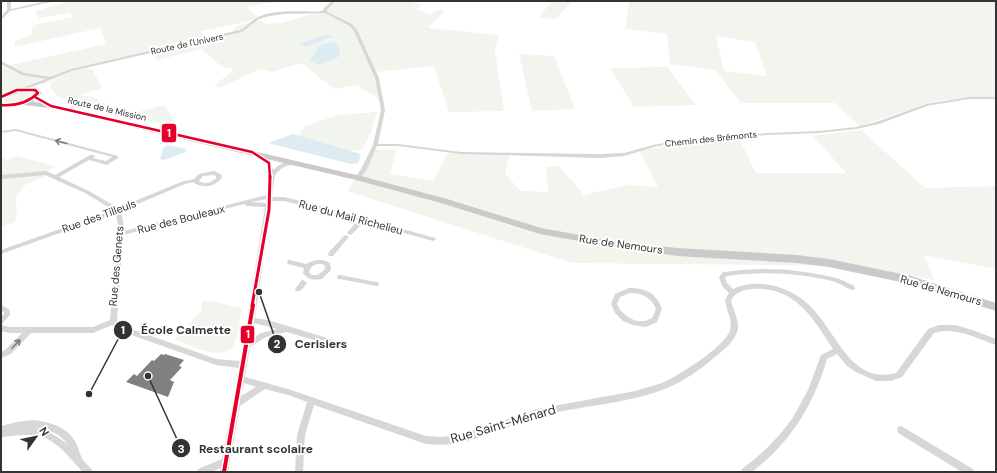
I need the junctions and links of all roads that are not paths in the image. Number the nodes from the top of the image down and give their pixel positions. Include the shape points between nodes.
1 (9, 1) edge
2 (53, 1) edge
3 (334, 1) edge
4 (9, 10) junction
5 (325, 12) junction
6 (1, 19) edge
7 (1, 62) edge
8 (49, 79) junction
9 (24, 89) junction
10 (1, 91) edge
11 (14, 91) junction
12 (35, 94) junction
13 (1, 97) edge
14 (996, 98) edge
15 (23, 103) junction
16 (1, 105) edge
17 (51, 106) junction
18 (1, 132) edge
19 (375, 146) junction
20 (99, 152) junction
21 (252, 152) junction
22 (89, 158) junction
23 (278, 162) junction
24 (269, 163) junction
25 (272, 175) junction
26 (56, 177) junction
27 (1, 178) edge
28 (358, 178) junction
29 (196, 180) dead end
30 (269, 200) junction
31 (241, 203) junction
32 (118, 210) junction
33 (362, 220) junction
34 (120, 234) junction
35 (433, 239) dead end
36 (1, 252) edge
37 (327, 258) junction
38 (290, 262) dead end
39 (308, 266) junction
40 (327, 273) junction
41 (376, 284) dead end
42 (852, 288) dead end
43 (629, 290) joint
44 (733, 292) junction
45 (996, 307) edge
46 (1, 308) edge
47 (251, 320) junction
48 (1, 321) edge
49 (113, 322) junction
50 (1, 328) edge
51 (286, 329) junction
52 (29, 330) junction
53 (996, 342) edge
54 (337, 344) dead end
55 (246, 346) junction
56 (837, 351) junction
57 (1, 356) edge
58 (243, 365) junction
59 (240, 379) junction
60 (264, 386) junction
61 (311, 401) junction
62 (236, 404) junction
63 (1, 430) edge
64 (901, 430) dead end
65 (1, 433) edge
66 (78, 460) junction
67 (225, 462) junction
68 (89, 472) edge
69 (201, 472) edge
70 (224, 472) edge
71 (299, 472) edge
72 (745, 472) edge
73 (970, 472) edge

1 - 4 street
2 - 4 street
3 - 5 street
4 - 6 street
5 - 8 street, Route de l'Univers via 284,12 268,15 258,18 241,32 90,65
5 - 19 street via 351,25 356,31 377,78 383,110
7 - 8 street via 23,74
8 - 9 street, Route de l'Univers
8 - 12 street, Route de l'Univers
9 - 11 main road
9 - 12 main road
10 - 11 main road
11 - 13 main road
12 - 15 main road
12 - 17 main road
14 - 19 street, Chemin des Brémonts via 969,98 926,105 856,128 679,141 624,154 600,156 461,153 398,145
15 - 16 main road
15 - 17 main road
17 - 21 main road, Route de la Mission
20 -> 18 street via 16,130
19 - 28 street
20 - 22 street
20 - 22 street via 116,157 107,162
21 - 23 main road, Rue de Nemours
21 - 24 street
22 - 26 street
23 - 24 street
23 - 25 street
23 - 28 main road, Rue de Nemours via 294,162
24 - 25 street
25 - 30 street
26 - 27 street via 46,173
26 - 32 street
28 - 45 main road, Rue de Nemours via 540,230 608,243 677,252 829,263 911,280
29 - 32 street, Rue des Tilleuls
30 - 31 street, Rue des Bouleaux
30 - 31 street, Rue des Bouleaux
30 - 33 street, Rue du Mail Richelieu via 284,199
30 - 47 street
31 - 34 street, Rue des Bouleaux
32 - 34 street, Rue des Genets
32 - 36 street, Rue des Tilleuls
33 - 35 street, Rue du Mail Richelieu
33 - 37 street
34 - 49 street, Rue des Genets
37 - 39 street
37 - 40 street
38 - 39 street
39 - 40 street via 304,283
40 - 41 street
42 - 44 street via 837,280 802,274 725,274 722,281
43 - 43 street via 618,294 615,299 614,305 620,316 635,323 656,319 659,309 654,299 643,291
44 - 56 street via 765,286 788,294 810,310
44 - 61 street, Rue Saint-Ménard via 728,300 735,327 723,347 679,378 647,391 536,413 461,438 437,442
46 - 48 street via 7,311
47 - 51 street
47 - 55 street
49 - 52 street via 93,330
49 - 58 street via 123,329 216,362
50 - 52 street
51 - 54 street
51 - 55 street via 264,335
57 -> 52 street
53 - 56 street via 959,329 937,328 898,375 891,378 878,378 866,374
55 - 58 street
56 - 72 street via 824,357 812,394 791,427 775,446
58 - 59 street
59 - 60 street, Rue Saint-Ménard
59 - 62 street
60 - 61 street, Rue Saint-Ménard
60 - 62 street
61 - 71 street via 301,435
62 - 67 street
63 - 66 street via 38,424 54,427 65,434 74,447
64 - 73 street
65 - 66 street via 46,434 58,441
66 - 68 street
67 - 69 street
67 - 70 street

